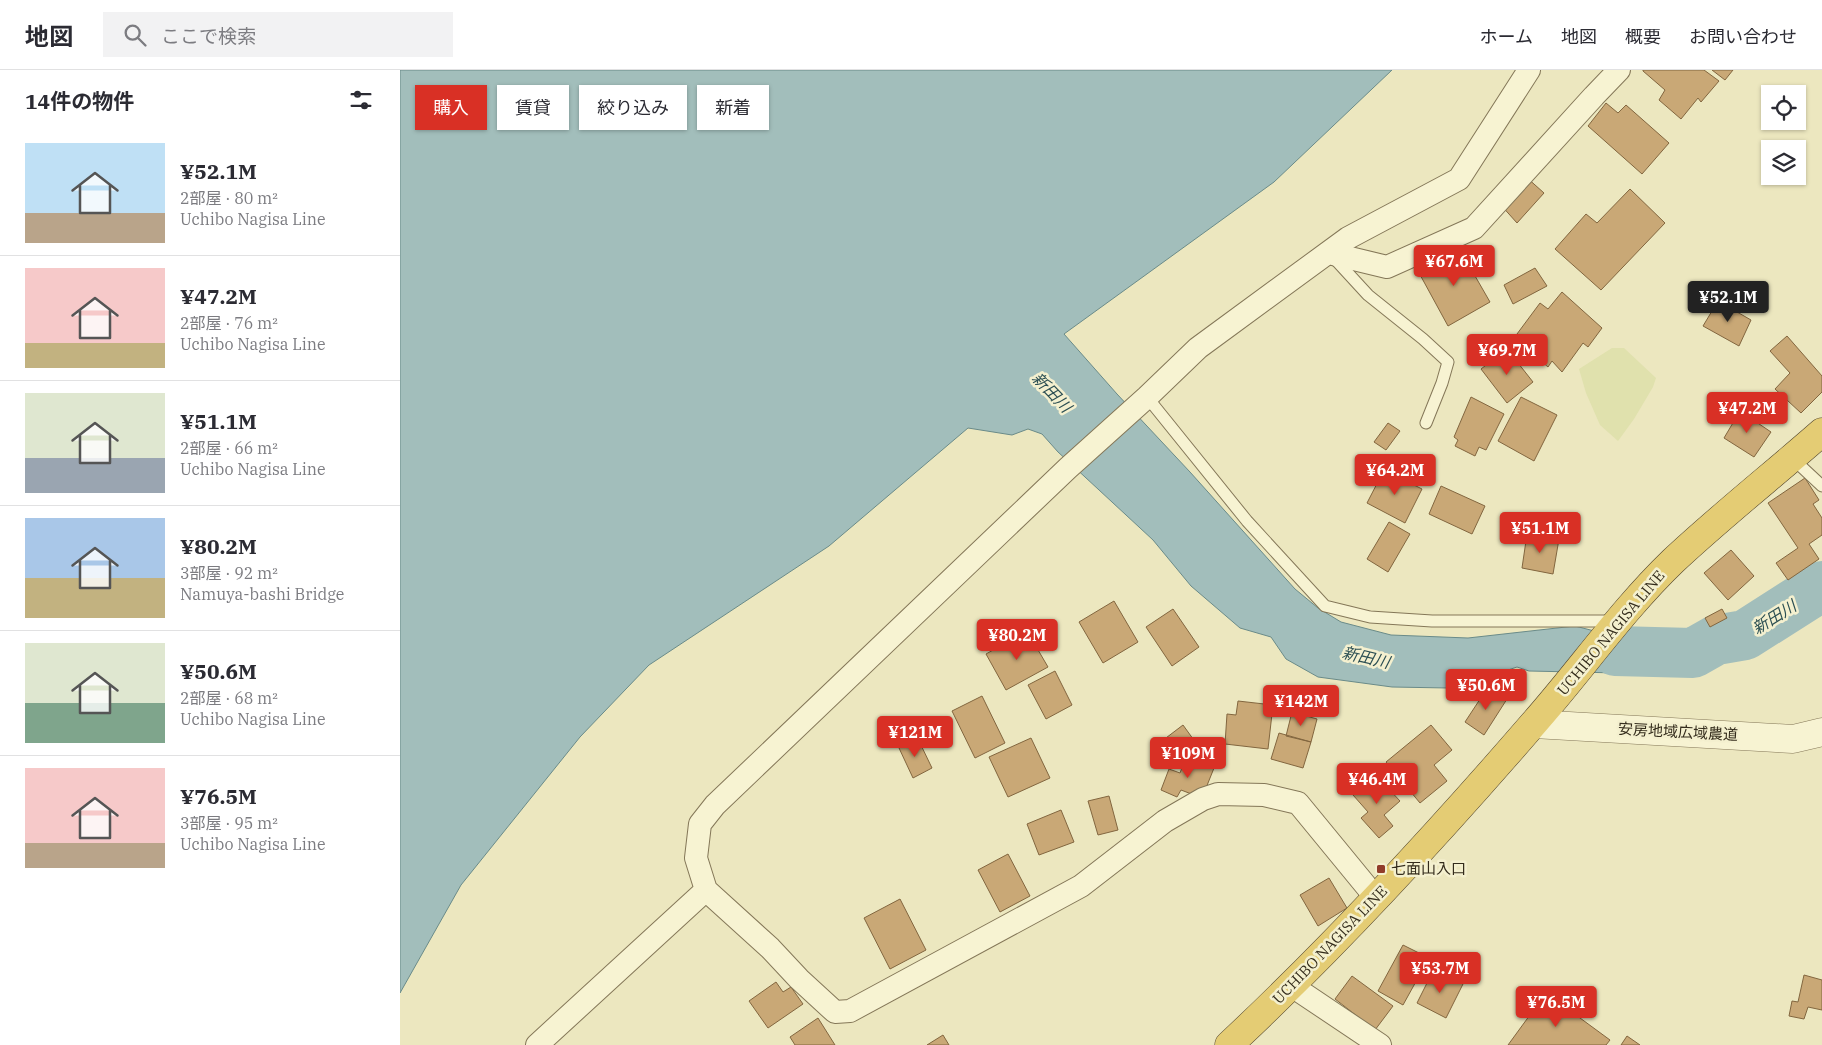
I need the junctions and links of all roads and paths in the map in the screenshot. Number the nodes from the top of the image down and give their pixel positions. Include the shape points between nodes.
1 (1528, 70) edge
2 (1619, 70) edge
3 (1330, 253) junction
4 (1142, 401) junction
5 (1426, 423) dead end
6 (1822, 432) edge
7 (1792, 458) junction
8 (1822, 486) edge
9 (1613, 627) junction
10 (1534, 724) junction
11 (1822, 732) edge
12 (706, 890) junction
13 (1376, 898) junction
14 (1292, 986) junction
15 (537, 1045) edge
16 (1229, 1045) edge
17 (1380, 1045) edge

1 - 3 street via 1459,179 1348,238
2 - 3 street via 1474,228 1387,266
3 - 4 street via 1198,348
3 - 5 lane via 1368,295 1448,362
4 - 9 lane via 1325,606 1370,617
4 - 12 street via 715,805 700,824 696,858
6 - 7 highway, UCHIBO NAGISA LINE
7 - 8 lane
7 - 9 highway, UCHIBO NAGISA LINE via 1672,562
9 - 10 highway, UCHIBO NAGISA LINE
10 - 11 street, 安房地域広域農道 via 1793,739
10 - 13 highway, UCHIBO NAGISA LINE
12 - 13 street via 835,1012 850,1011 1082,886 1165,821 1218,794 1264,795 1298,803
12 - 15 street
13 - 14 highway, UCHIBO NAGISA LINE
14 - 16 highway, UCHIBO NAGISA LINE
14 - 17 street

